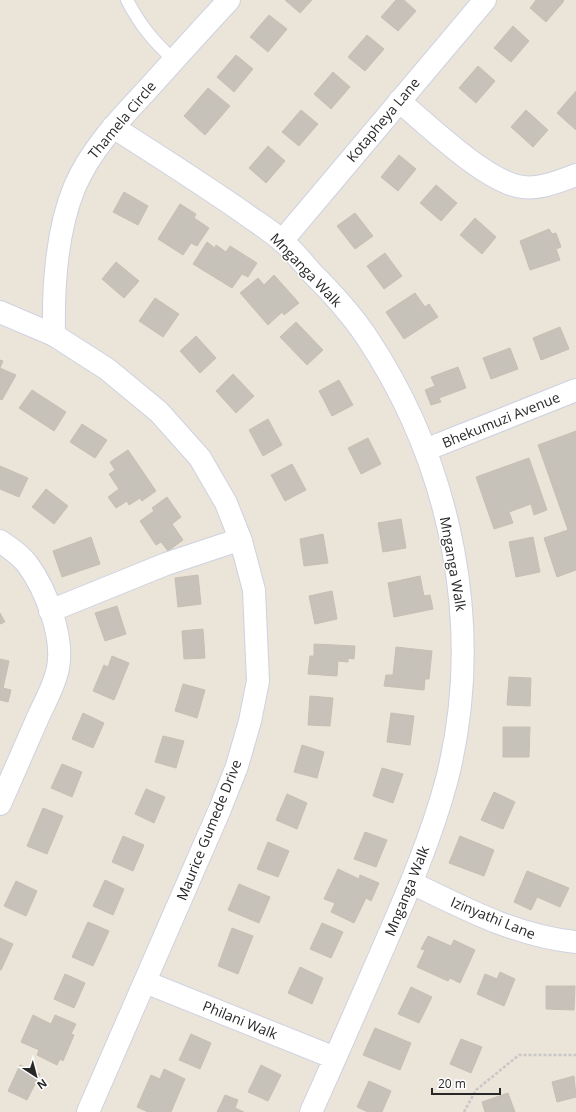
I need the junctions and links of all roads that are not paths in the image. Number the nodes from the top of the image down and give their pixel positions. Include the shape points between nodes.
1 (127, 0) edge
2 (228, 0) edge
3 (485, 0) edge
4 (174, 60) junction
5 (399, 101) junction
6 (113, 127) junction
7 (576, 175) edge
8 (282, 241) junction
9 (0, 312) edge
10 (54, 335) junction
11 (576, 390) edge
12 (425, 450) junction
13 (0, 541) edge
14 (241, 541) junction
15 (50, 611) junction
16 (0, 804) edge
17 (412, 883) junction
18 (576, 942) edge
19 (145, 982) junction
20 (335, 1058) junction
21 (88, 1112) edge
22 (311, 1112) edge

1 - 4 lane via 140,24
2 - 4 street, Thamela Circle
3 - 5 street, Kotapheya Lane
4 - 6 street, Thamela Circle
5 - 7 street via 469,159 498,179 518,186 540,186
5 - 8 street, Kotapheya Lane
6 - 8 street, Mnganga Walk via 203,184
6 - 10 street, Thamela Circle via 88,161 75,186 66,212 53,296
8 - 12 street, Mnganga Walk via 333,294 364,333 407,407
9 - 10 street, Maurice Gumede Drive
10 - 14 street, Maurice Gumede Drive via 107,369 159,412 200,458 226,503
11 - 12 street, Bhekumuzi Avenue
12 - 17 street, Mnganga Walk via 443,507 456,566 464,631 457,730 446,781
13 - 15 street via 27,564
14 - 15 street via 166,564
14 - 19 street, Maurice Gumede Drive via 254,590 257,638 258,681 250,721 237,766 220,809
15 - 16 street via 59,646 58,668
17 - 18 street, Izinyathi Lane via 467,910 525,933
17 - 20 street, Mnganga Walk
19 - 20 street, Philani Walk
19 - 21 street, Maurice Gumede Drive
20 - 22 street, Mnganga Walk

